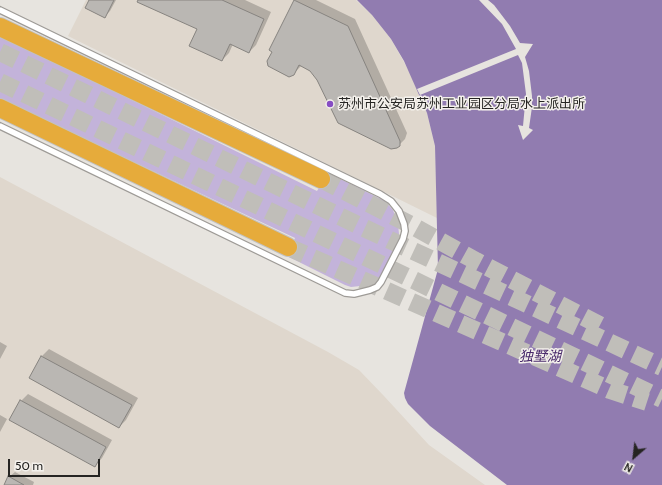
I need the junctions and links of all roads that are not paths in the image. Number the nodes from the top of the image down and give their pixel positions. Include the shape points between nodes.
1 (0, 10) edge
2 (0, 27) edge
3 (0, 108) edge
4 (0, 126) edge
5 (321, 179) tunnel mouth
6 (288, 247) tunnel mouth

1 - 4 lane via 380,194 399,210 404,224 403,239 377,287 354,294 345,293
2 - 5 highway
3 - 6 highway

